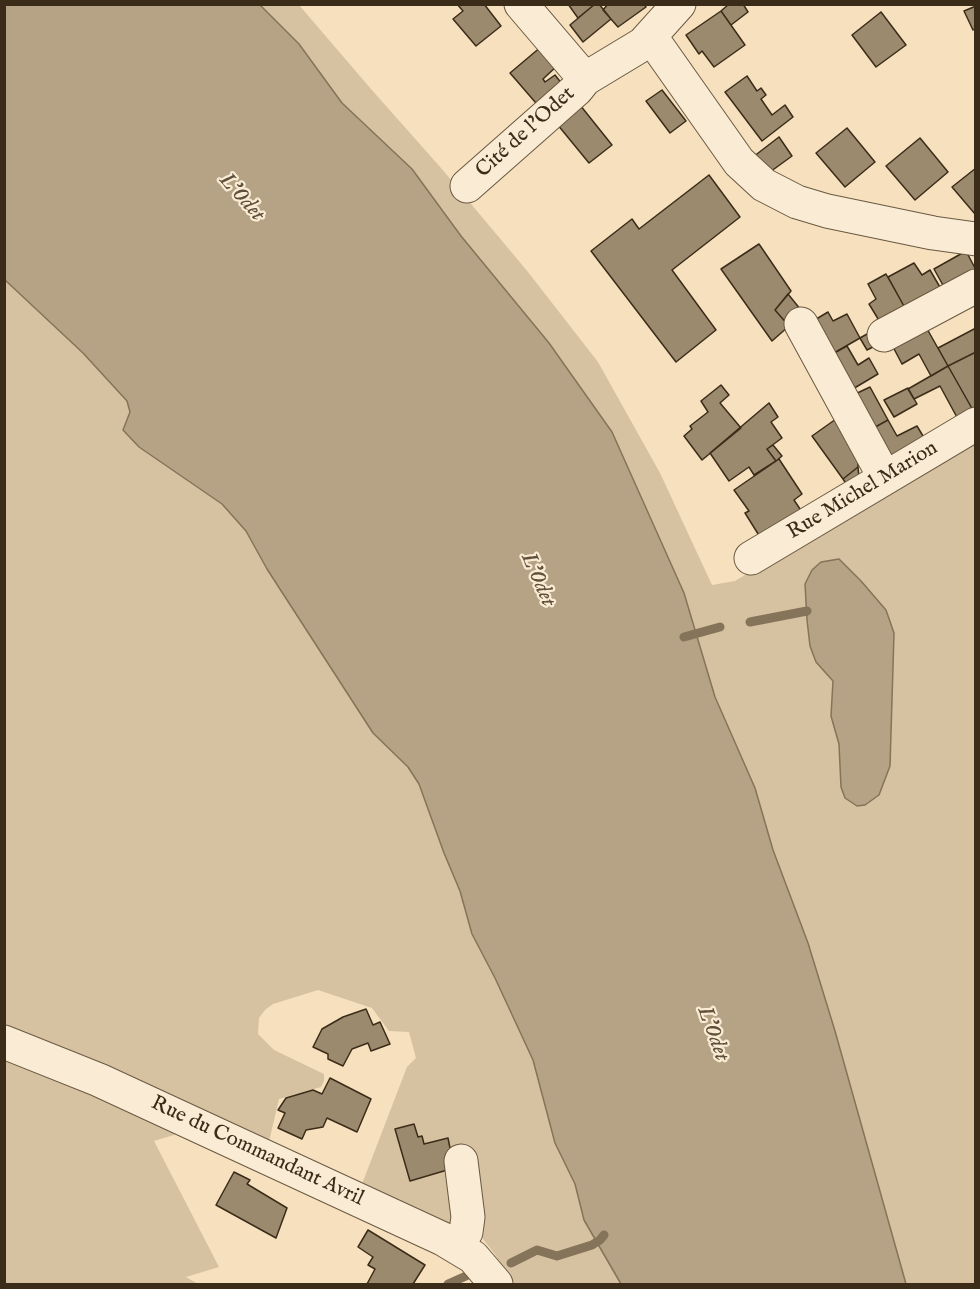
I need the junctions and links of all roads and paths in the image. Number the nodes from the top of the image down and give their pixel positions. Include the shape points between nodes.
1 (521, 4) edge
2 (679, 4) edge
3 (651, 37) junction
4 (585, 79) junction
5 (466, 186) dead end
6 (975, 239) edge
7 (975, 286) edge
8 (801, 324) dead end
9 (884, 335) dead end
10 (975, 424) edge
11 (885, 478) junction
12 (751, 558) dead end
13 (4, 1042) edge
14 (461, 1161) dead end
15 (458, 1246) junction
16 (496, 1284) edge

1 - 4 street, Cité de l'Odet
2 - 3 street, Cité de l'Odet
3 - 4 street, Cité de l'Odet
3 - 6 street via 739,162 764,185 797,202 827,211
4 - 5 street, Cité de l'Odet
7 - 9 street
8 - 11 street
10 - 11 street, Rue Michel Marion
11 - 12 street, Rue Michel Marion
13 - 15 street, Rue du Commandant Avril via 99,1080
14 - 15 street via 467,1225
15 - 16 street, Rue du Commandant Avril

